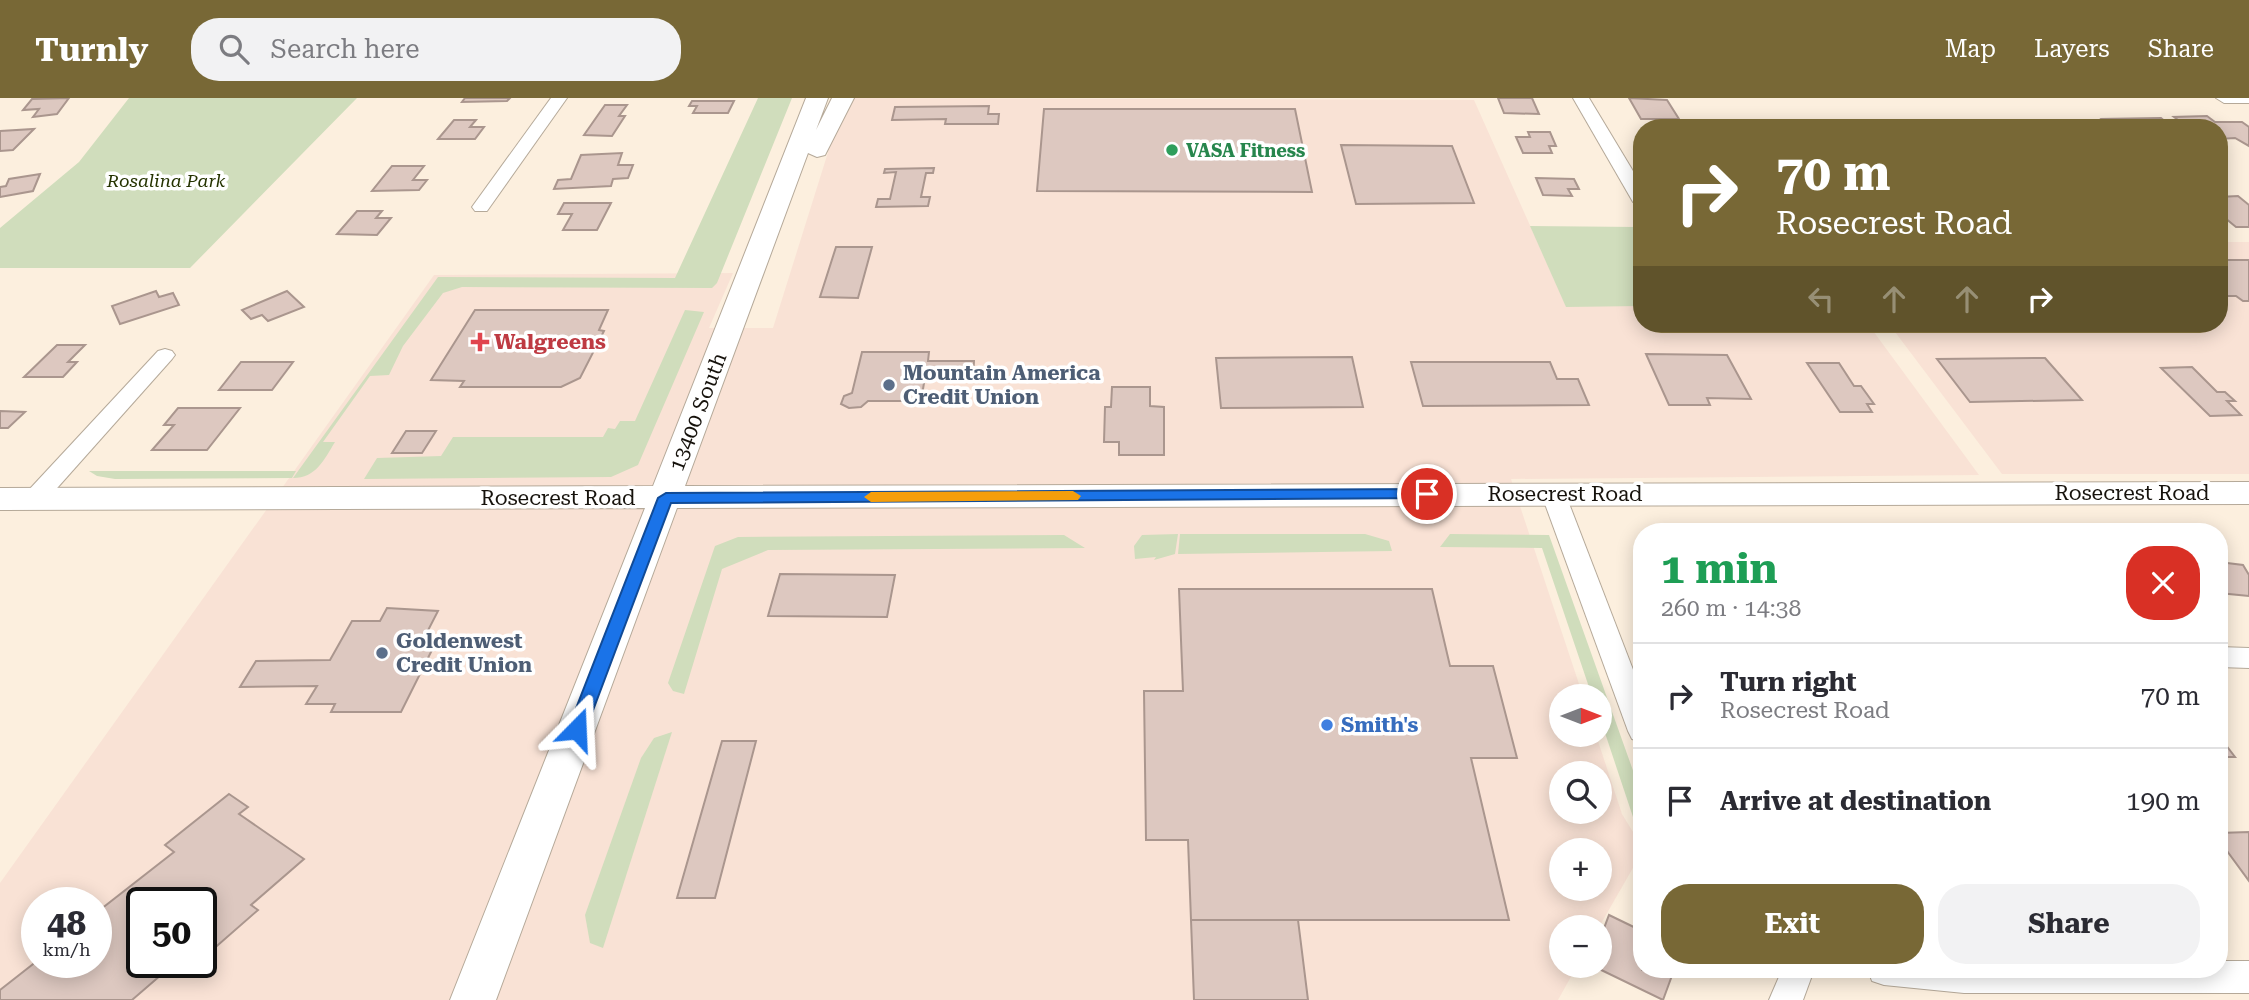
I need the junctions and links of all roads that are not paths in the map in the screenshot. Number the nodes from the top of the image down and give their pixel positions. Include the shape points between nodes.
1 (559, 98) edge
2 (817, 98) edge
3 (843, 98) edge
4 (1581, 98) edge
5 (2224, 98) edge
6 (2249, 98) edge
7 (1633, 187) edge
8 (780, 196) junction
9 (481, 207) dead end
10 (165, 355) dead end
11 (1553, 493) junction
12 (2249, 493) edge
13 (666, 498) junction
14 (0, 499) edge
15 (34, 499) junction
16 (2228, 658) edge
17 (2249, 659) edge
18 (1630, 662) edge
19 (1633, 679) edge
20 (2228, 977) edge
21 (2249, 977) edge
22 (1795, 978) edge
23 (473, 1000) edge
24 (1786, 1000) edge

1 - 9 street
2 - 8 main road, 13400 South
3 - 8 main road via 823,143
4 - 7 street
5 - 6 street
8 - 13 main road, 13400 South
10 - 15 street
11 - 12 main road, Rosecrest Road
11 - 13 main road, Rosecrest Road
11 - 18 street
13 - 15 main road, Rosecrest Road
13 - 23 main road, 13400 South
14 - 15 main road, Rosecrest Road
16 - 17 street
18 - 19 street
20 - 21 street
22 - 24 street

